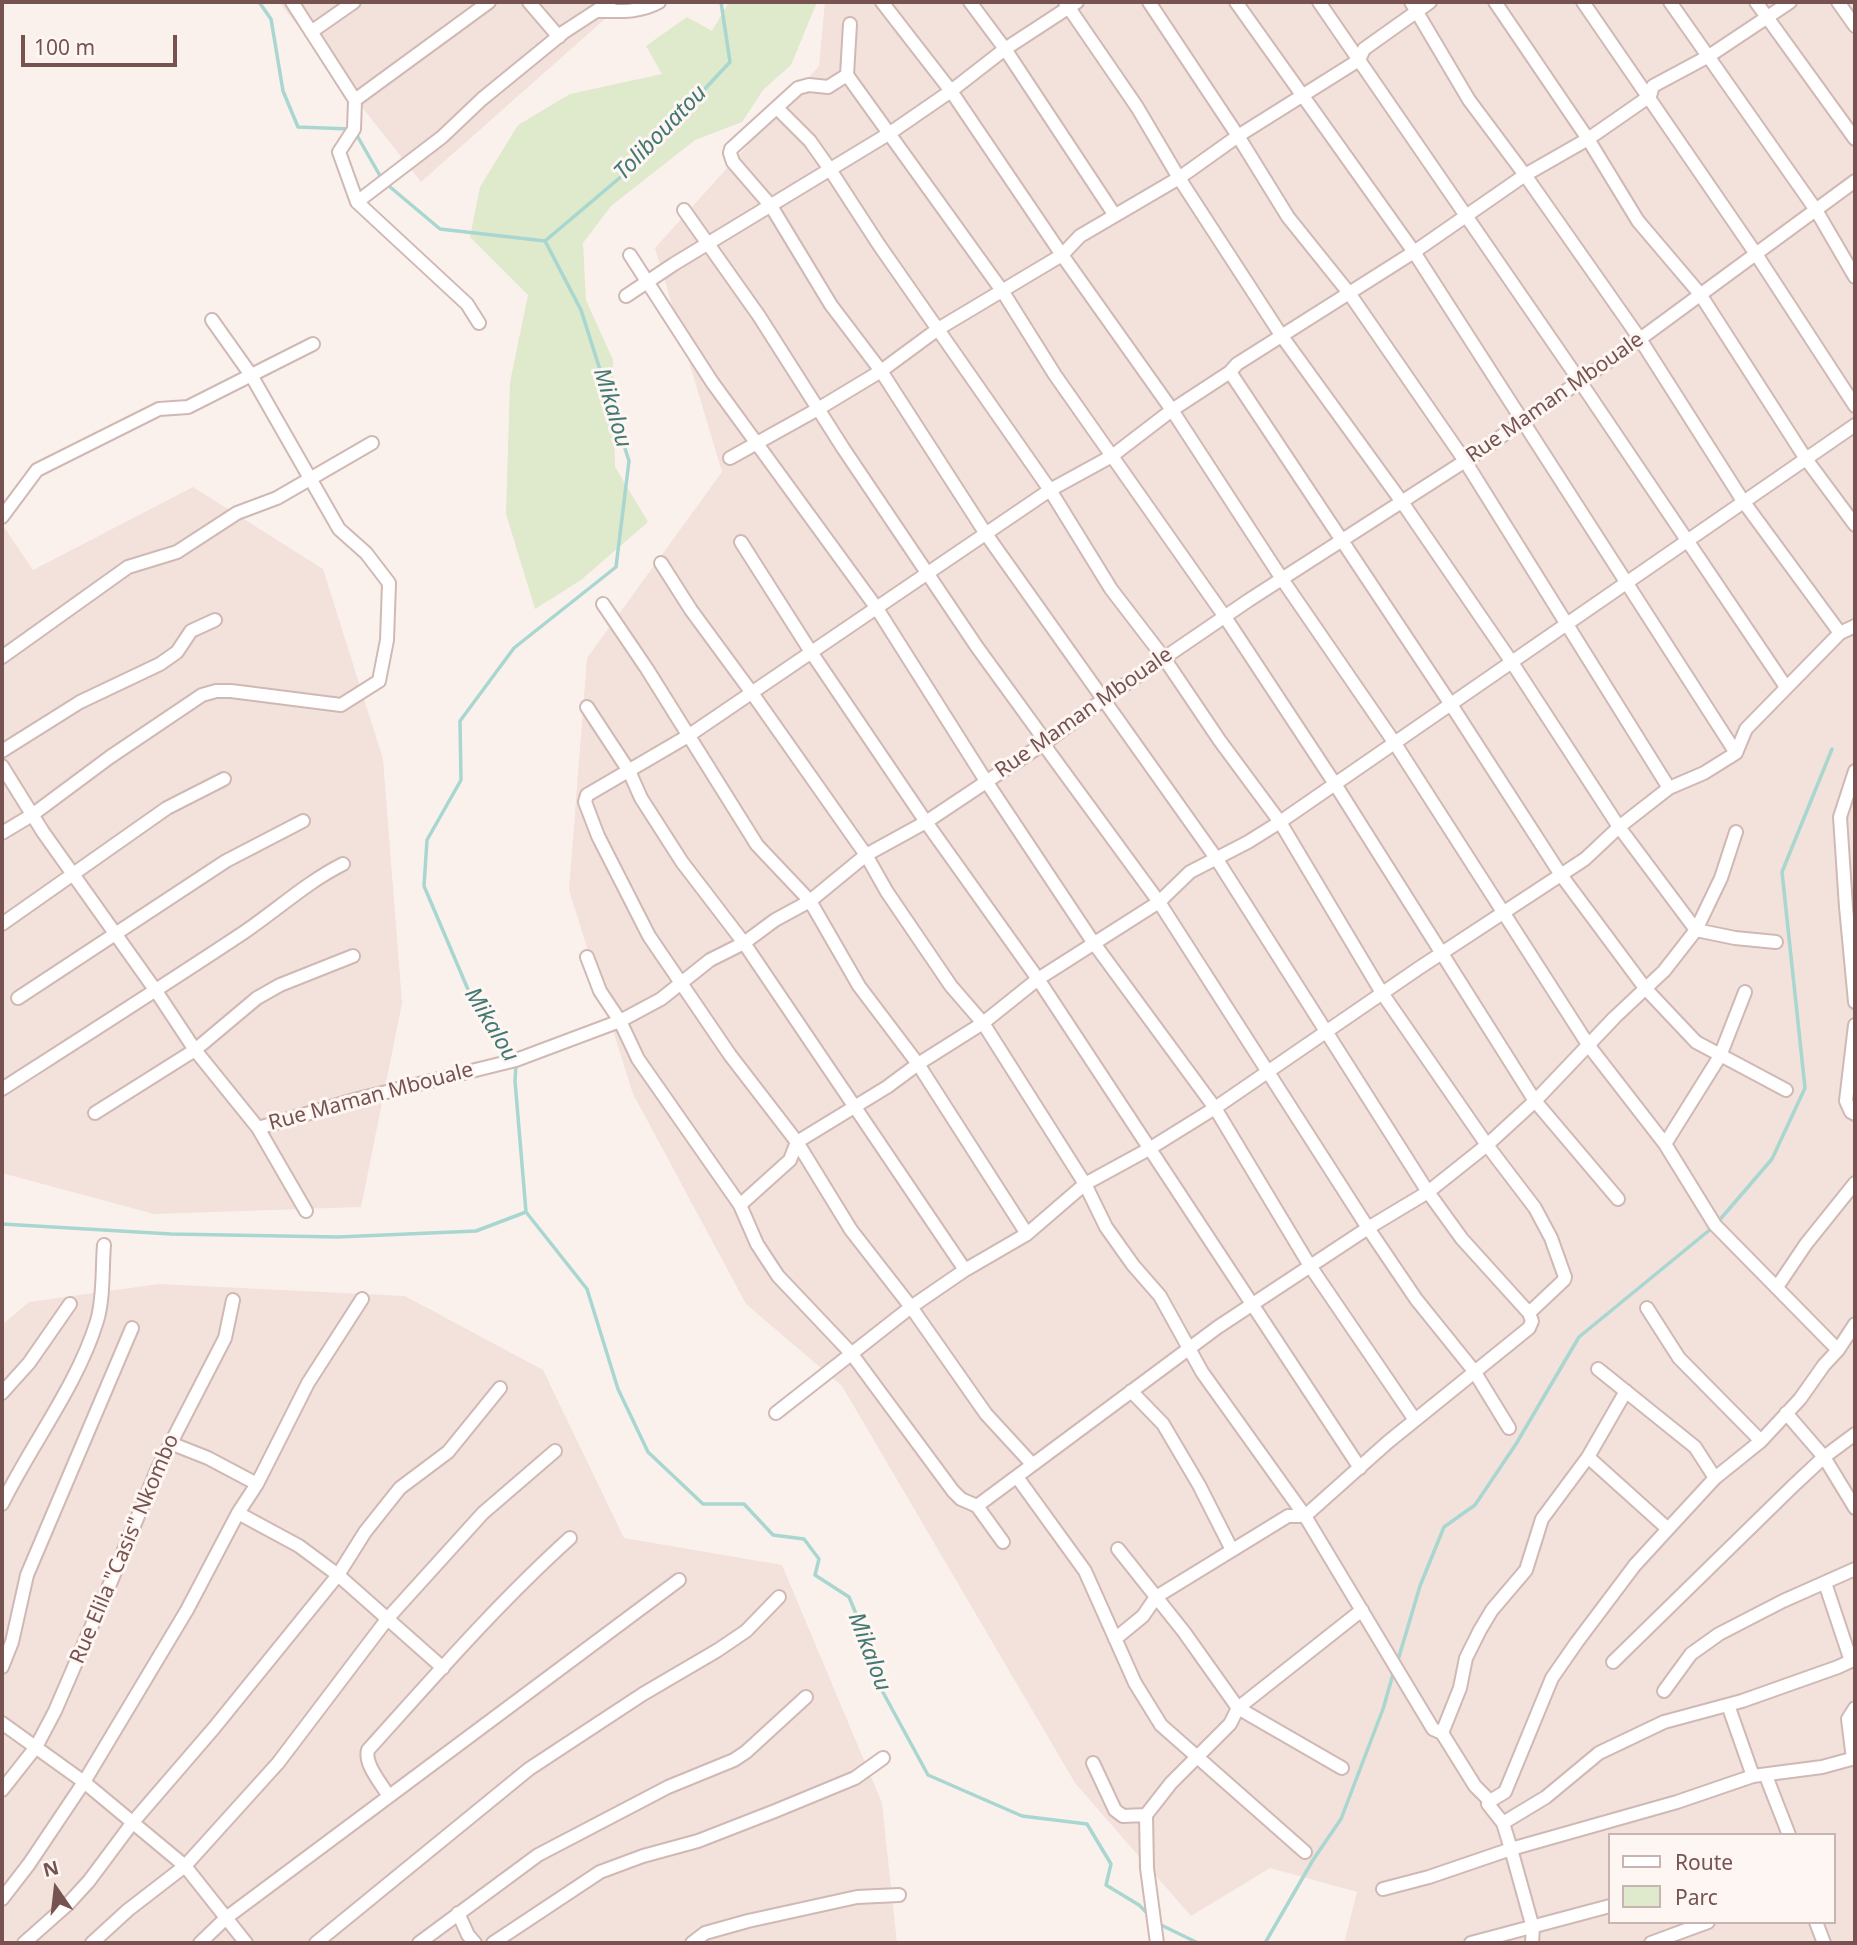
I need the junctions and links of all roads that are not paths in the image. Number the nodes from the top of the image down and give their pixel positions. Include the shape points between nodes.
1 (292, 2) edge
2 (354, 2) edge
3 (489, 2) edge
4 (529, 2) edge
5 (610, 2) edge
6 (659, 2) edge
7 (882, 2) edge
8 (971, 2) edge
9 (1149, 2) edge
10 (1236, 2) edge
11 (1319, 2) edge
12 (1430, 2) edge
13 (1495, 2) edge
14 (1583, 2) edge
15 (1670, 2) edge
16 (1756, 2) edge
17 (1790, 2) edge
18 (1838, 2) edge
19 (1070, 3) edge
20 (1414, 6) edge
21 (597, 11) junction
22 (1767, 17) junction
23 (850, 24) dead end
24 (1855, 26) edge
25 (311, 32) junction
26 (559, 37) junction
27 (1004, 49) junction
28 (1709, 56) junction
29 (1359, 60) junction
30 (847, 75) junction
31 (951, 91) junction
32 (1650, 96) junction
33 (1302, 97) junction
34 (355, 100) junction
35 (777, 108) junction
36 (890, 134) junction
37 (1238, 136) junction
38 (1588, 139) junction
39 (1855, 139) edge
40 (829, 168) junction
41 (1525, 175) junction
42 (1179, 178) junction
43 (1855, 181) edge
44 (358, 202) junction
45 (771, 206) junction
46 (684, 210) dead end
47 (1816, 210) junction
48 (1114, 214) junction
49 (1465, 215) junction
50 (708, 243) junction
51 (1414, 253) junction
52 (1756, 254) junction
53 (629, 255) dead end
54 (1062, 255) junction
55 (1855, 277) edge
56 (646, 281) junction
57 (1003, 292) junction
58 (1349, 293) junction
59 (1700, 294) junction
60 (626, 296) dead end
61 (212, 320) dead end
62 (479, 323) dead end
63 (938, 329) junction
64 (1281, 335) junction
65 (1640, 339) junction
66 (313, 344) dead end
67 (881, 371) junction
68 (1230, 372) junction
69 (251, 375) junction
70 (1579, 380) junction
71 (1855, 406) edge
72 (818, 409) junction
73 (1172, 410) junction
74 (1521, 421) junction
75 (1855, 425) edge
76 (372, 443) dead end
77 (757, 443) junction
78 (1112, 456) junction
79 (730, 458) dead end
80 (1805, 459) junction
81 (1465, 461) junction
82 (311, 478) junction
83 (1049, 489) junction
84 (1743, 501) junction
85 (1402, 502) junction
86 (2, 517) edge
87 (1855, 525) edge
88 (986, 534) junction
89 (1686, 540) junction
90 (1341, 541) junction
91 (741, 542) dead end
92 (661, 563) dead end
93 (928, 572) junction
94 (1282, 579) junction
95 (1625, 582) junction
96 (603, 604) dead end
97 (876, 607) junction
98 (1225, 617) junction
99 (215, 620) dead end
100 (1567, 622) junction
101 (1855, 626) edge
102 (1840, 633) junction
103 (811, 652) junction
104 (2, 657) edge
105 (1164, 658) junction
106 (1511, 661) junction
107 (1786, 687) junction
108 (752, 692) junction
109 (1104, 699) junction
110 (1450, 703) junction
111 (587, 707) dead end
112 (688, 736) junction
113 (1046, 742) junction
114 (1394, 742) junction
115 (2, 751) edge
116 (1736, 753) junction
117 (2, 766) edge
118 (629, 771) junction
119 (1855, 771) edge
120 (224, 779) dead end
121 (986, 781) junction
122 (1335, 784) junction
123 (1669, 788) junction
124 (1852, 789) edge
125 (32, 815) junction
126 (303, 821) dead end
127 (926, 822) junction
128 (1279, 822) junction
129 (1619, 827) junction
130 (1735, 831) dead end
131 (2, 834) edge
132 (866, 855) junction
133 (1216, 858) junction
134 (343, 864) dead end
135 (72, 874) junction
136 (1561, 875) junction
137 (810, 901) junction
138 (1159, 902) junction
139 (1502, 913) junction
140 (2, 924) edge
141 (1696, 930) junction
142 (116, 935) junction
143 (1093, 942) junction
144 (1776, 942) dead end
145 (744, 943) junction
146 (1441, 954) junction
147 (353, 957) dead end
148 (587, 957) dead end
149 (1855, 976) edge
150 (1038, 979) junction
151 (683, 983) junction
152 (1645, 988) junction
153 (156, 991) junction
154 (1745, 992) dead end
155 (1382, 993) junction
156 (18, 998) dead end
157 (1855, 1002) edge
158 (620, 1021) junction
159 (983, 1023) junction
160 (1855, 1025) edge
161 (1324, 1032) junction
162 (1589, 1046) junction
163 (195, 1050) junction
164 (1720, 1056) junction
165 (918, 1064) junction
166 (1268, 1072) junction
167 (2, 1089) edge
168 (1786, 1090) dead end
169 (1535, 1101) junction
170 (856, 1106) junction
171 (1214, 1108) junction
172 (95, 1113) dead end
173 (1855, 1114) edge
174 (258, 1128) junction
175 (797, 1142) junction
176 (1665, 1144) junction
177 (1487, 1145) junction
178 (1149, 1149) junction
179 (1855, 1183) edge
180 (1084, 1184) junction
181 (1428, 1192) junction
182 (1618, 1199) dead end
183 (740, 1205) junction
184 (306, 1211) dead end
185 (1368, 1228) junction
186 (1027, 1234) junction
187 (104, 1245) dead end
188 (1310, 1266) junction
189 (965, 1269) junction
190 (1777, 1287) junction
191 (362, 1299) dead end
192 (233, 1300) dead end
193 (70, 1304) dead end
194 (1251, 1304) junction
195 (911, 1307) junction
196 (1647, 1308) dead end
197 (1529, 1313) junction
198 (1855, 1324) edge
199 (132, 1328) dead end
200 (1187, 1349) junction
201 (1838, 1350) junction
202 (851, 1353) junction
203 (1598, 1369) dead end
204 (1474, 1371) junction
205 (500, 1388) dead end
206 (1131, 1391) junction
207 (1626, 1391) junction
208 (2, 1393) edge
209 (776, 1413) dead end
210 (1786, 1413) junction
211 (1415, 1420) junction
212 (1509, 1428) dead end
213 (1855, 1434) edge
214 (1761, 1441) junction
215 (170, 1443) junction
216 (555, 1451) dead end
217 (1588, 1457) junction
218 (1824, 1457) junction
219 (1032, 1464) junction
220 (1360, 1468) junction
221 (1017, 1477) junction
222 (1715, 1478) junction
223 (257, 1484) junction
224 (2, 1504) edge
225 (976, 1506) junction
226 (1855, 1508) edge
227 (238, 1513) junction
228 (1305, 1516) junction
229 (1668, 1529) junction
230 (570, 1538) dead end
231 (1003, 1542) dead end
232 (1118, 1549) dead end
233 (1232, 1550) junction
234 (1855, 1569) edge
235 (338, 1575) junction
236 (679, 1580) dead end
237 (1825, 1583) junction
238 (779, 1597) dead end
239 (1156, 1597) junction
240 (1362, 1610) junction
241 (388, 1618) junction
242 (1115, 1639) junction
243 (1853, 1660) edge
244 (1614, 1661) dead end
245 (2, 1667) edge
246 (443, 1668) junction
247 (1664, 1691) dead end
248 (806, 1697) dead end
249 (1728, 1705) junction
250 (1238, 1708) junction
251 (1855, 1708) edge
252 (2, 1723) edge
253 (1442, 1733) junction
254 (36, 1747) junction
255 (1197, 1756) junction
256 (883, 1758) dead end
257 (1854, 1758) edge
258 (1093, 1763) dead end
259 (1342, 1768) dead end
260 (1760, 1776) junction
261 (84, 1782) junction
262 (2, 1790) edge
263 (388, 1795) junction
264 (1490, 1801) junction
265 (1146, 1815) junction
266 (133, 1822) junction
267 (1503, 1824) junction
268 (1789, 1833) edge
269 (1511, 1849) junction
270 (1305, 1852) dead end
271 (185, 1866) junction
272 (1383, 1889) dead end
273 (899, 1895) dead end
274 (2, 1899) edge
275 (1608, 1907) edge
276 (458, 1913) junction
277 (226, 1918) junction
278 (1703, 1924) edge
279 (1817, 1924) edge
280 (1534, 1928) junction
281 (24, 1943) edge
282 (92, 1943) edge
283 (200, 1943) edge
284 (246, 1943) edge
285 (316, 1943) edge
286 (419, 1943) edge
287 (475, 1943) edge
288 (493, 1943) edge
289 (692, 1943) edge
290 (1157, 1943) edge
291 (1471, 1943) edge
292 (1532, 1943) edge
293 (1651, 1943) edge
294 (1824, 1943) edge

1 - 25 street
2 - 25 street
3 - 34 street
4 - 26 street
5 - 21 street
6 - 21 street via 632,11
7 - 31 street
8 - 27 street
9 - 37 street
10 - 33 street
11 - 29 street
12 - 20 street
13 - 38 street
14 - 32 street
15 - 28 street
16 - 22 street
17 - 22 street
18 - 24 street
19 - 27 street
19 - 42 street
20 - 29 street via 1364,49
20 - 41 street via 1469,100
21 - 26 street
22 - 28 street
22 - 39 street
23 - 30 street
25 - 34 street
26 - 44 street
27 - 31 street
27 - 48 street
28 - 32 street via 1653,86
28 - 47 street
29 - 33 street
29 - 49 street
30 - 35 street via 828,87 798,88
30 - 36 street
31 - 36 street
31 - 54 street
32 - 38 street
32 - 52 street
33 - 37 street
33 - 51 street
34 - 44 street via 354,129 339,152
35 - 40 street
35 - 45 street via 730,153
36 - 40 street
36 - 57 street
37 - 42 street
37 - 58 street via 1288,217
38 - 41 street
38 - 59 street via 1638,221
40 - 45 street
40 - 63 street
41 - 49 street
41 - 65 street
42 - 48 street
42 - 64 street
43 - 47 street, Rue Maman Mbouale
44 - 62 street via 467,304
45 - 50 street
45 - 67 street via 831,305
46 - 50 street
47 - 52 street, Rue Maman Mbouale
47 - 55 street
48 - 54 street via 1080,236
49 - 51 street
49 - 70 street
50 - 56 street
50 - 72 street
51 - 58 street
51 - 74 street
52 - 59 street, Rue Maman Mbouale
52 - 71 street
53 - 56 street
54 - 57 street
54 - 73 street
56 - 60 street
56 - 77 street
57 - 63 street
57 - 78 street
58 - 64 street
58 - 81 street
59 - 65 street, Rue Maman Mbouale
59 - 80 street
61 - 69 street
63 - 67 street
63 - 83 street
64 - 68 street
64 - 85 street
65 - 70 street, Rue Maman Mbouale
65 - 84 street
66 - 69 street
67 - 72 street
67 - 88 street
68 - 73 street
68 - 90 street
69 - 82 street
69 - 86 street via 188,407 159,409 37,470
70 - 74 street, Rue Maman Mbouale
70 - 89 street
72 - 77 street
72 - 93 street
73 - 78 street
73 - 94 street
74 - 81 street, Rue Maman Mbouale
74 - 95 street
75 - 80 street
76 - 82 street
77 - 79 street
77 - 97 street
78 - 83 street
78 - 98 street
80 - 84 street
80 - 87 street
81 - 85 street, Rue Maman Mbouale
81 - 100 street
82 - 104 street via 237,513 177,552 128,567
82 - 125 street via 339,529 366,553 389,583 387,640 379,681 341,705 231,691 202,695
83 - 88 street
83 - 105 street via 1111,589
84 - 89 street
84 - 102 street
85 - 90 street, Rue Maman Mbouale
85 - 106 street
88 - 93 street
88 - 109 street
89 - 95 street
89 - 107 street
90 - 94 street, Rue Maman Mbouale
90 - 110 street
91 - 103 street
92 - 108 street
93 - 97 street
93 - 113 street
94 - 98 street, Rue Maman Mbouale
94 - 114 street
95 - 100 street
95 - 116 street
96 - 112 street
97 - 103 street
97 - 121 street
98 - 105 street, Rue Maman Mbouale
98 - 122 street
99 - 115 street via 191,631 177,652 160,664 80,702
100 - 106 street
100 - 123 street
101 - 102 street
102 - 107 street
103 - 108 street
103 - 127 street
105 - 109 street, Rue Maman Mbouale
105 - 128 street
106 - 110 street
106 - 129 street
107 - 116 street via 1746,729
108 - 112 street
108 - 132 street
109 - 113 street, Rue Maman Mbouale
109 - 133 street
110 - 114 street
110 - 136 street
111 - 118 street
112 - 118 street
112 - 137 street via 757,845
113 - 121 street, Rue Maman Mbouale
113 - 138 street
114 - 122 street
114 - 139 street
116 - 123 street
117 - 125 street
118 - 145 street via 682,862
118 - 151 street via 592,791 585,802 643,925
119 - 124 street
120 - 135 street via 167,808
121 - 127 street, Rue Maman Mbouale
121 - 143 street
122 - 128 street
122 - 146 street
123 - 129 street
124 - 149 street via 1840,817
125 - 131 street
125 - 135 street
126 - 142 street via 226,861
127 - 132 street, Rue Maman Mbouale
127 - 150 street
128 - 133 street
128 - 155 street
129 - 136 street
129 - 141 street
130 - 141 street via 1721,877
132 - 137 street, Rue Maman Mbouale
132 - 159 street via 951,986
133 - 138 street via 1190,872
133 - 161 street
134 - 153 street
135 - 140 street
135 - 142 street
136 - 139 street
136 - 152 street
137 - 145 street, Rue Maman Mbouale
137 - 165 street via 859,986
138 - 143 street
138 - 166 street
139 - 146 street
139 - 162 street
141 - 144 street
141 - 152 street
142 - 153 street
142 - 156 street
143 - 150 street
143 - 171 street
145 - 151 street, Rue Maman Mbouale via 710,960
145 - 170 street
146 - 155 street
146 - 169 street
147 - 163 street via 268,992
148 - 158 street via 600,991
149 - 157 street
150 - 159 street
150 - 178 street
151 - 158 street, Rue Maman Mbouale
151 - 175 street via 730,1055
152 - 162 street
152 - 164 street via 1690,1036
153 - 163 street
153 - 167 street
154 - 164 street
155 - 161 street
155 - 177 street
158 - 174 street, Rue Maman Mbouale via 516,1060
158 - 183 street via 638,1059
159 - 165 street
159 - 180 street
160 - 173 street via 1846,1101
161 - 166 street
161 - 181 street
162 - 169 street
162 - 176 street
163 - 172 street
163 - 174 street
164 - 168 street
164 - 176 street
165 - 170 street
165 - 186 street
166 - 171 street
166 - 185 street
169 - 177 street
169 - 182 street
170 - 175 street
170 - 189 street
171 - 178 street
171 - 188 street
174 - 184 street
175 - 183 street via 790,1160
175 - 195 street via 851,1230
176 - 190 street via 1715,1225
177 - 181 street
177 - 197 street via 1535,1208 1565,1272 1564,1280
178 - 180 street
178 - 194 street
179 - 190 street
180 - 186 street
180 - 200 street via 1106,1227 1160,1296
181 - 185 street
181 - 197 street via 1462,1239
183 - 202 street via 778,1276
185 - 188 street
185 - 204 street via 1416,1299
186 - 189 street
187 - 224 street via 98,1318 88,1345
188 - 194 street
188 - 211 street
189 - 195 street
190 - 201 street
191 - 223 street via 308,1382
192 - 215 street, Rue Elila "Casis" Nkombo via 225,1338
193 - 208 street
194 - 200 street
194 - 220 street
195 - 202 street
195 - 219 street via 986,1414
196 - 214 street via 1679,1358
197 - 204 street via 1529,1328
198 - 201 street
199 - 245 street via 27,1575
200 - 206 street
200 - 228 street
201 - 210 street
202 - 209 street
202 - 225 street via 953,1490
203 - 207 street
204 - 211 street
204 - 212 street
205 - 235 street via 448,1452 400,1488
206 - 219 street
206 - 233 street via 1163,1424
207 - 217 street
207 - 222 street via 1695,1447
210 - 214 street
210 - 218 street
211 - 220 street
213 - 218 street
214 - 222 street
215 - 223 street
215 - 254 street, Rue Elila "Casis" Nkombo
216 - 241 street via 483,1513
217 - 229 street
217 - 253 street via 1542,1519 1526,1570 1480,1630
218 - 226 street
218 - 244 street
219 - 221 street
220 - 228 street
221 - 225 street
221 - 242 street via 1085,1571
222 - 229 street
223 - 227 street
225 - 231 street
227 - 235 street via 299,1546
227 - 261 street via 187,1610
228 - 233 street via 1288,1516
228 - 240 street
229 - 264 street via 1552,1678 1509,1783 1500,1797
230 - 246 street
232 - 239 street
233 - 239 street
234 - 237 street
235 - 241 street
235 - 266 street
236 - 263 street
237 - 243 street
237 - 247 street via 1719,1634 1691,1654
238 - 285 street via 746,1631 719,1650 529,1769
239 - 242 street via 1143,1616
239 - 250 street
240 - 250 street
240 - 253 street via 1433,1729
241 - 246 street
241 - 271 street via 263,1782
242 - 255 street via 1161,1725
243 - 249 street
246 - 263 street via 366,1754
248 - 276 street via 734,1760 668,1787 549,1849
249 - 260 street
249 - 267 street via 1664,1722 1599,1753 1546,1797
250 - 255 street via 1230,1724
250 - 259 street
251 - 257 street via 1847,1719
252 - 254 street
253 - 264 street via 1475,1786
254 - 261 street
254 - 262 street, Rue Elila "Casis" Nkombo
255 - 265 street
255 - 270 street
256 - 288 street via 855,1778 775,1811 600,1872
257 - 260 street
258 - 265 street via 1115,1810 1123,1816
260 - 268 street
260 - 269 street
261 - 266 street
261 - 274 street
263 - 277 street
264 - 267 street
265 - 290 street via 1147,1868
266 - 271 street
266 - 281 street via 89,1881
267 - 269 street
269 - 272 street
269 - 280 street
271 - 277 street
271 - 282 street
273 - 289 street via 857,1897 748,1921 705,1933
275 - 280 street
276 - 286 street
276 - 287 street
277 - 283 street
277 - 284 street
278 - 293 street
279 - 294 street
280 - 291 street
280 - 292 street

